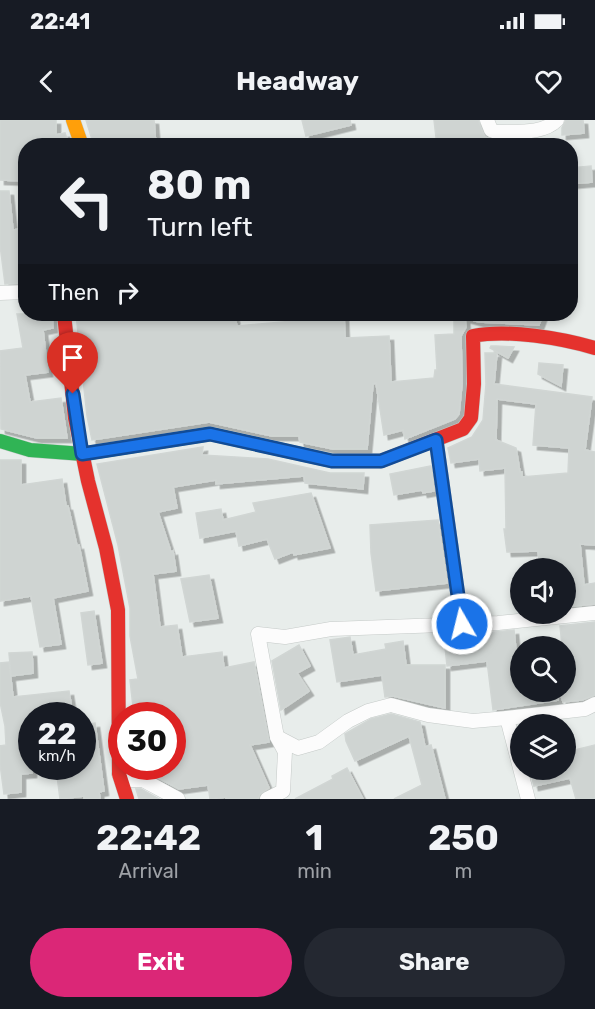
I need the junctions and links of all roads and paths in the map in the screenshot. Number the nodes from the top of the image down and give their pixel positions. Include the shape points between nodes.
1 (73, 120) edge
2 (487, 120) edge
3 (557, 120) edge
4 (79, 138) edge
5 (18, 292) edge
6 (0, 293) edge
7 (65, 321) edge
8 (595, 348) edge
9 (436, 440) junction
10 (0, 441) edge
11 (82, 454) junction
12 (595, 613) edge
13 (462, 624) junction
14 (119, 702) edge
15 (595, 704) edge
16 (507, 718) junction
17 (278, 737) junction
18 (121, 780) edge
19 (143, 780) edge
20 (127, 799) edge
21 (178, 799) edge
22 (267, 799) edge
23 (528, 799) edge

1 - 4 street
2 - 3 street via 490,130 496,132 542,130
5 - 6 street
7 - 11 street
8 - 9 street via 516,335 473,336 471,418 463,429
9 - 11 street via 381,461 332,461 210,434
9 - 13 street
10 - 11 street via 30,450
11 - 14 street via 118,610
12 - 13 street
13 - 17 street via 331,629 285,637 258,634
15 - 16 street via 585,710
16 - 17 street via 473,722 391,705 348,721 320,742 298,748
16 - 23 street
17 - 22 street via 285,752 283,791
18 - 20 street
19 - 21 street

